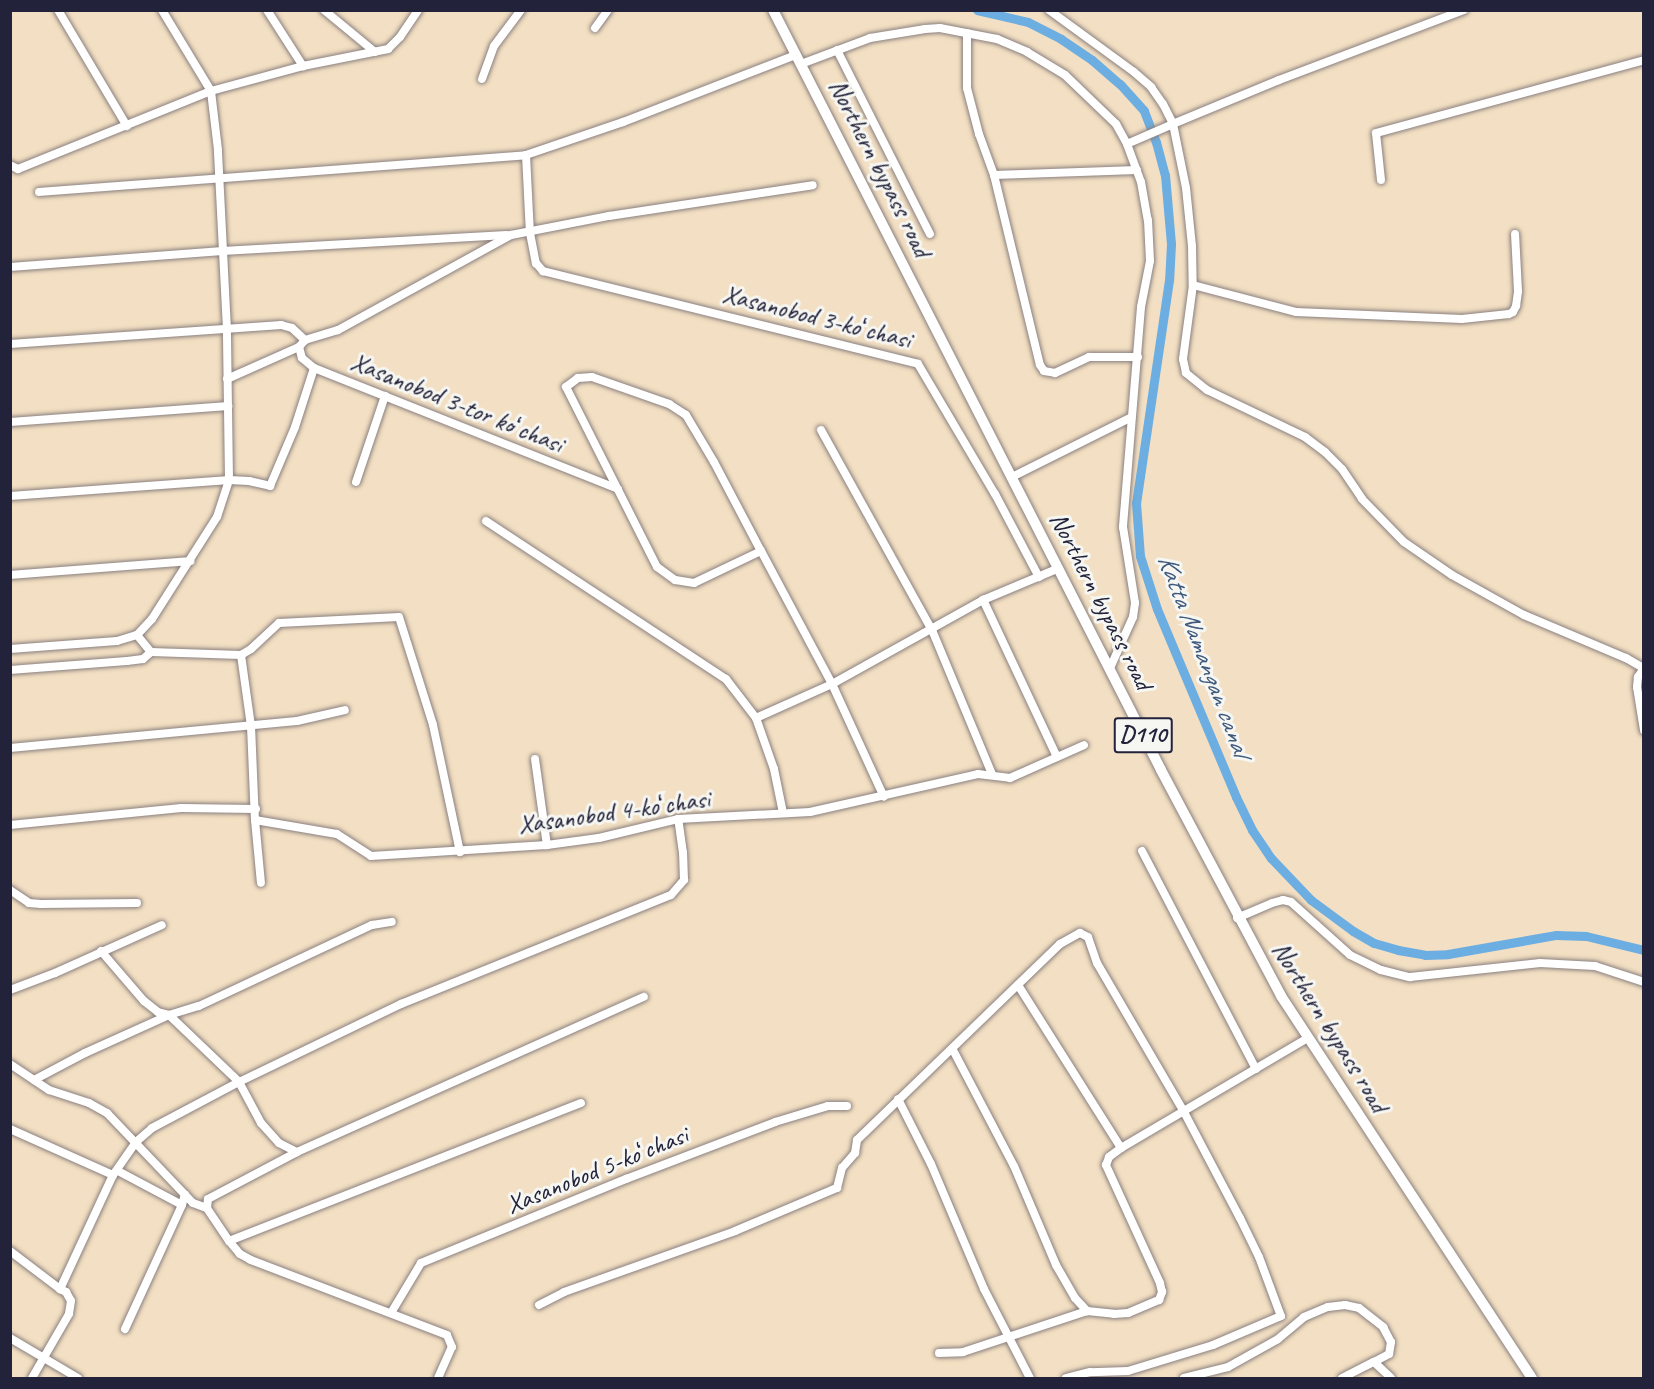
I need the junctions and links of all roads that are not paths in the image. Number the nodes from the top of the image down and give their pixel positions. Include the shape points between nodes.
1 (58, 10) edge
2 (162, 10) edge
3 (267, 10) edge
4 (324, 10) edge
5 (418, 10) edge
6 (521, 10) edge
7 (608, 10) edge
8 (772, 10) edge
9 (1049, 10) edge
10 (1464, 10) edge
11 (595, 28) dead end
12 (967, 33) junction
13 (837, 50) junction
14 (375, 52) junction
15 (799, 59) junction
16 (1644, 60) edge
17 (303, 66) junction
18 (483, 79) dead end
19 (211, 91) junction
20 (127, 126) junction
21 (1169, 126) junction
22 (1130, 142) junction
23 (526, 155) junction
24 (10, 165) edge
25 (1137, 170) junction
26 (994, 175) junction
27 (218, 177) junction
28 (1381, 180) dead end
29 (813, 185) dead end
30 (39, 192) dead end
31 (530, 233) junction
32 (930, 234) dead end
33 (1515, 234) dead end
34 (511, 235) junction
35 (222, 251) junction
36 (10, 267) edge
37 (1193, 285) junction
38 (227, 330) junction
39 (10, 344) edge
40 (302, 344) junction
41 (1138, 357) junction
42 (314, 368) junction
43 (227, 379) junction
44 (385, 396) junction
45 (228, 406) junction
46 (1130, 418) junction
47 (10, 422) edge
48 (821, 430) dead end
49 (1012, 477) junction
50 (229, 480) junction
51 (356, 482) dead end
52 (618, 489) junction
53 (10, 496) edge
54 (486, 520) dead end
55 (761, 551) junction
56 (190, 561) junction
57 (1059, 568) junction
58 (10, 575) edge
59 (1039, 577) junction
60 (983, 600) junction
61 (932, 630) junction
62 (137, 635) junction
63 (10, 649) edge
64 (151, 652) junction
65 (241, 655) junction
66 (1110, 668) junction
67 (1643, 668) edge
68 (10, 670) edge
69 (832, 684) junction
70 (345, 710) dead end
71 (756, 718) junction
72 (251, 726) junction
73 (1644, 730) edge
74 (1083, 745) dead end
75 (10, 748) edge
76 (1057, 757) junction
77 (535, 759) dead end
78 (993, 774) junction
79 (884, 797) junction
80 (256, 809) junction
81 (783, 813) junction
82 (678, 819) junction
83 (255, 820) junction
84 (10, 825) edge
85 (547, 845) junction
86 (1142, 851) dead end
87 (460, 852) junction
88 (261, 883) dead end
89 (10, 890) edge
90 (137, 903) dead end
91 (1238, 918) junction
92 (392, 922) dead end
93 (162, 925) dead end
94 (101, 951) junction
95 (1644, 982) edge
96 (1018, 985) junction
97 (10, 990) edge
98 (644, 997) dead end
99 (169, 1015) junction
100 (1306, 1039) junction
101 (953, 1050) junction
102 (10, 1064) edge
103 (1256, 1068) junction
104 (34, 1080) junction
105 (239, 1082) junction
106 (898, 1100) junction
107 (581, 1103) dead end
108 (846, 1106) dead end
109 (1184, 1112) junction
110 (10, 1129) edge
111 (136, 1142) junction
112 (1121, 1148) junction
113 (297, 1152) junction
114 (115, 1173) junction
115 (185, 1194) junction
116 (182, 1205) junction
117 (207, 1208) junction
118 (229, 1241) junction
119 (10, 1251) edge
120 (60, 1289) junction
121 (539, 1305) dead end
122 (1087, 1311) junction
123 (391, 1313) junction
124 (1281, 1316) junction
125 (1293, 1327) junction
126 (125, 1329) dead end
127 (1008, 1337) junction
128 (10, 1338) edge
129 (939, 1353) dead end
130 (44, 1358) junction
131 (1374, 1362) junction
132 (32, 1378) edge
133 (78, 1378) edge
134 (438, 1378) edge
135 (1030, 1378) edge
136 (1066, 1378) edge
137 (1184, 1378) edge
138 (1342, 1378) edge
139 (1391, 1378) edge
140 (1532, 1378) edge

1 - 20 street
2 - 19 street
3 - 17 street
4 - 14 street
5 - 14 street via 394,45
6 - 18 street via 494,46
7 - 11 street
8 - 15 main road, Northern bypass road / D110
9 - 21 street via 1151,87
10 - 21 street
12 - 13 street via 925,29 870,38
12 - 22 street via 997,39 1065,75
12 - 26 street via 967,88
13 - 15 street
13 - 32 street
14 - 17 street
15 - 23 street
15 - 49 main road, Northern bypass road / D110
16 - 28 street via 1376,133
17 - 19 street
19 - 20 street
19 - 27 street
20 - 24 street via 18,169
21 - 22 street
21 - 37 street via 1186,188
22 - 25 street
23 - 27 street
23 - 31 street
25 - 26 street
25 - 41 street via 1148,220 1149,261
26 - 41 street via 1044,371 1055,374 1089,357
27 - 30 street
27 - 35 street
29 - 31 street via 609,216
31 - 34 street
31 - 59 street, Xasanobod 3-koʻchasi via 536,263 543,271 918,364
33 - 37 street via 1518,291 1514,312 1509,314 1462,319 1296,312
34 - 35 street
34 - 40 street via 338,330
35 - 36 street
35 - 38 street
37 - 67 street via 1183,359 1186,373 1194,382 1305,437 1342,469 1362,499 1404,542 1452,575 1524,615
38 - 39 street
38 - 40 street via 288,326
38 - 43 street
40 - 42 street, Xasanobod 3-tor koʻchasi via 302,358
40 - 43 street
41 - 46 street
42 - 44 street, Xasanobod 3-tor koʻchasi
42 - 50 street via 272,485
43 - 45 street
44 - 51 street
44 - 52 street, Xasanobod 3-tor koʻchasi
45 - 47 street
45 - 50 street
46 - 49 street
46 - 66 street via 1123,526 1135,603 1133,617
48 - 61 street
49 - 57 main road, Northern bypass road / D110
50 - 53 street
50 - 56 street via 217,517
52 - 55 street via 657,567 675,580 694,583
52 - 55 street via 566,390 578,378 592,377 669,404 686,415
54 - 71 street via 726,679
55 - 69 street
56 - 58 street
56 - 62 street
57 - 59 street
57 - 66 main road, Northern bypass road / D110
59 - 60 street
60 - 61 street
60 - 76 street
61 - 69 street
61 - 78 street
62 - 63 street via 117,641
62 - 64 street
64 - 65 street
64 - 68 street via 143,659
65 - 72 street
65 - 87 street via 279,623 399,617 433,725
66 - 91 main road, Northern bypass road / D110
67 - 73 street via 1637,687
69 - 71 street
69 - 79 street
70 - 72 street
71 - 81 street via 774,769
72 - 75 street
72 - 80 street
74 - 76 street, Xasanobod 4-koʻchasi
76 - 78 street, Xasanobod 4-koʻchasi via 1010,778
77 - 85 street
78 - 79 street, Xasanobod 4-koʻchasi via 957,778
79 - 81 street, Xasanobod 4-koʻchasi via 810,812
80 - 83 street
80 - 84 street via 181,808
81 - 82 street, Xasanobod 4-koʻchasi
82 - 85 street, Xasanobod 4-koʻchasi via 599,838
82 - 105 street via 684,880 671,895 401,1004
83 - 87 street, Xasanobod 4-koʻchasi via 337,834 371,856
83 - 88 street
85 - 87 street, Xasanobod 4-koʻchasi
86 - 103 street
89 - 90 street via 29,903
91 - 95 street via 1272,903 1291,902 1350,955 1381,970 1410,977 1540,963 1595,966
91 - 100 main road, Northern bypass road / D110
92 - 99 street via 372,926 199,1006
93 - 94 street
94 - 97 street
94 - 99 street via 144,1001
96 - 101 street
96 - 109 street via 1060,944 1084,934
96 - 112 street
98 - 113 street
99 - 104 street
99 - 105 street
100 - 103 street
100 - 140 main road, Northern bypass road / D110
101 - 106 street
101 - 122 street via 1014,1166 1056,1265
102 - 104 street
103 - 109 street
104 - 111 street via 49,1090 99,1108
105 - 111 street via 171,1116
105 - 113 street via 261,1123 279,1143
106 - 121 street via 857,1140 855,1153 842,1168 837,1188
106 - 127 street
107 - 118 street
108 - 123 street, Xasanobod 5-koʻchasi via 828,1106 776,1122 421,1263
109 - 112 street
109 - 124 street via 1259,1257
110 - 114 street
111 - 114 street
111 - 115 street
112 - 122 street via 1106,1164 1162,1292 1159,1299 1128,1313
113 - 117 street via 208,1199
114 - 116 street
114 - 120 street
115 - 116 street
115 - 117 street via 193,1203
116 - 126 street
117 - 118 street
118 - 123 street via 251,1260
119 - 120 street
120 - 130 street via 71,1301 69,1314
122 - 127 street
123 - 134 street via 447,1335 453,1344
124 - 125 street
124 - 136 street via 1213,1345 1128,1371 1090,1372
125 - 131 street via 1304,1317 1328,1307 1359,1308 1383,1327 1391,1342 1389,1354
125 - 137 street via 1228,1367
127 - 129 street via 963,1352
127 - 135 street
128 - 130 street
130 - 132 street
130 - 133 street
131 - 138 street
131 - 139 street

